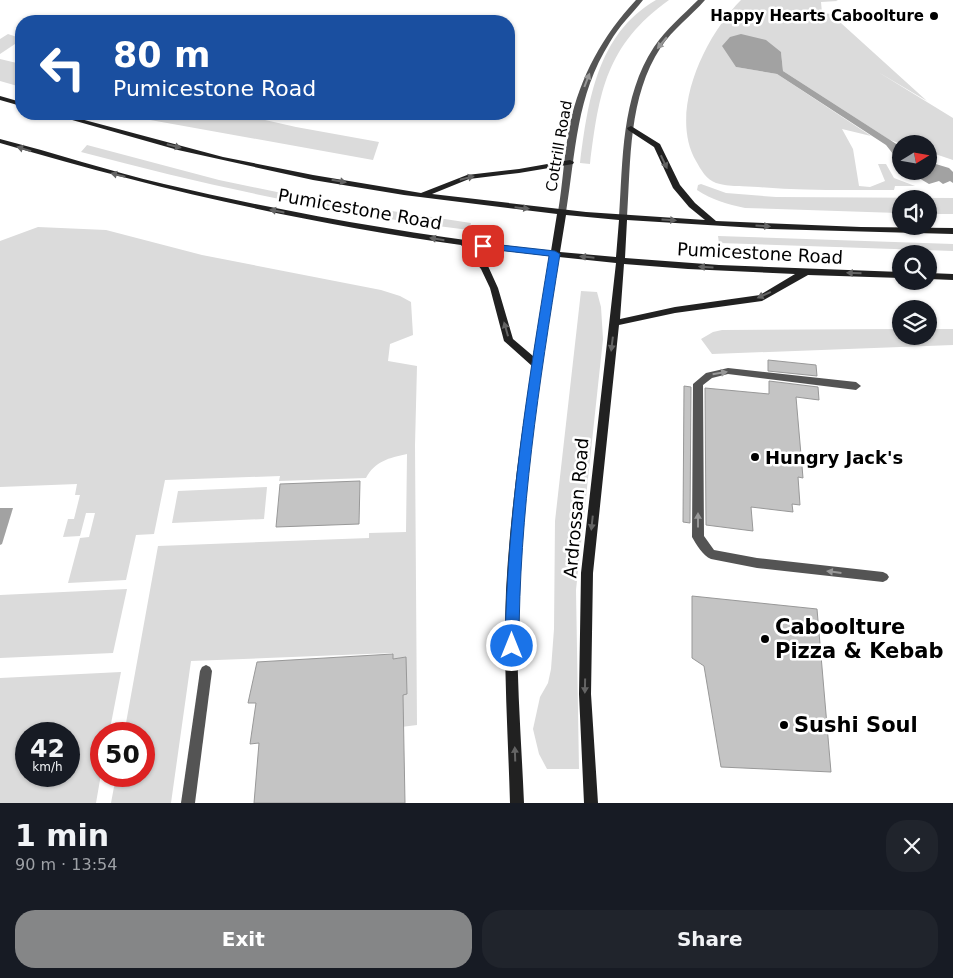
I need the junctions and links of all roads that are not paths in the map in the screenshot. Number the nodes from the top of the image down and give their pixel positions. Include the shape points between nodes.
1 (640, 0) edge
2 (702, 0) edge
3 (0, 98) edge
4 (15, 102) edge
5 (77, 120) edge
6 (631, 128) junction
7 (0, 141) edge
8 (570, 162) junction
9 (422, 195) junction
10 (562, 212) junction
11 (623, 216) junction
12 (714, 224) junction
13 (953, 231) edge
14 (464, 243) junction
15 (555, 254) junction
16 (620, 261) junction
17 (807, 272) junction
18 (892, 275) edge
19 (937, 276) edge
20 (953, 277) edge
21 (615, 323) junction
22 (536, 365) junction
23 (856, 386) dead end
24 (883, 577) dead end
25 (206, 671) dead end
26 (188, 803) edge
27 (516, 803) edge
28 (591, 803) edge

8 -> 1 street, Cottrill Road via 574,123 585,84 607,40
2 -> 6 street via 653,55 634,100
3 - 4 main road
5 -> 9 main road, Pumicestone Road via 222,159
6 - 11 street
6 -> 12 main road via 657,146 676,186
14 -> 7 main road, Pumicestone Road via 206,197
9 -> 8 main road via 466,177 519,172
8 - 10 street, Cottrill Road
9 -> 10 main road, Pumicestone Road
10 - 11 main road, Pumicestone Road
10 - 15 main road, Cottrill Road
11 -> 12 main road, Pumicestone Road
11 - 16 main road, Ardrossan Road
12 -> 13 main road, Pumicestone Road
14 - 15 main road, Pumicestone Road
22 -> 14 main road via 509,341 485,268
16 -> 15 main road, Pumicestone Road
15 - 22 main road
17 -> 16 main road, Pumicestone Road
16 - 21 main road, Ardrossan Road
18 -> 17 main road, Pumicestone Road
17 -> 21 main road via 762,298 675,310
19 - 20 main road
21 -> 28 main road, Ardrossan Road via 587,573 585,694
27 -> 22 main road via 512,592 521,481
24 -> 23 street via 757,563 712,554 698,537 698,384 709,374 728,371
25 - 26 street

